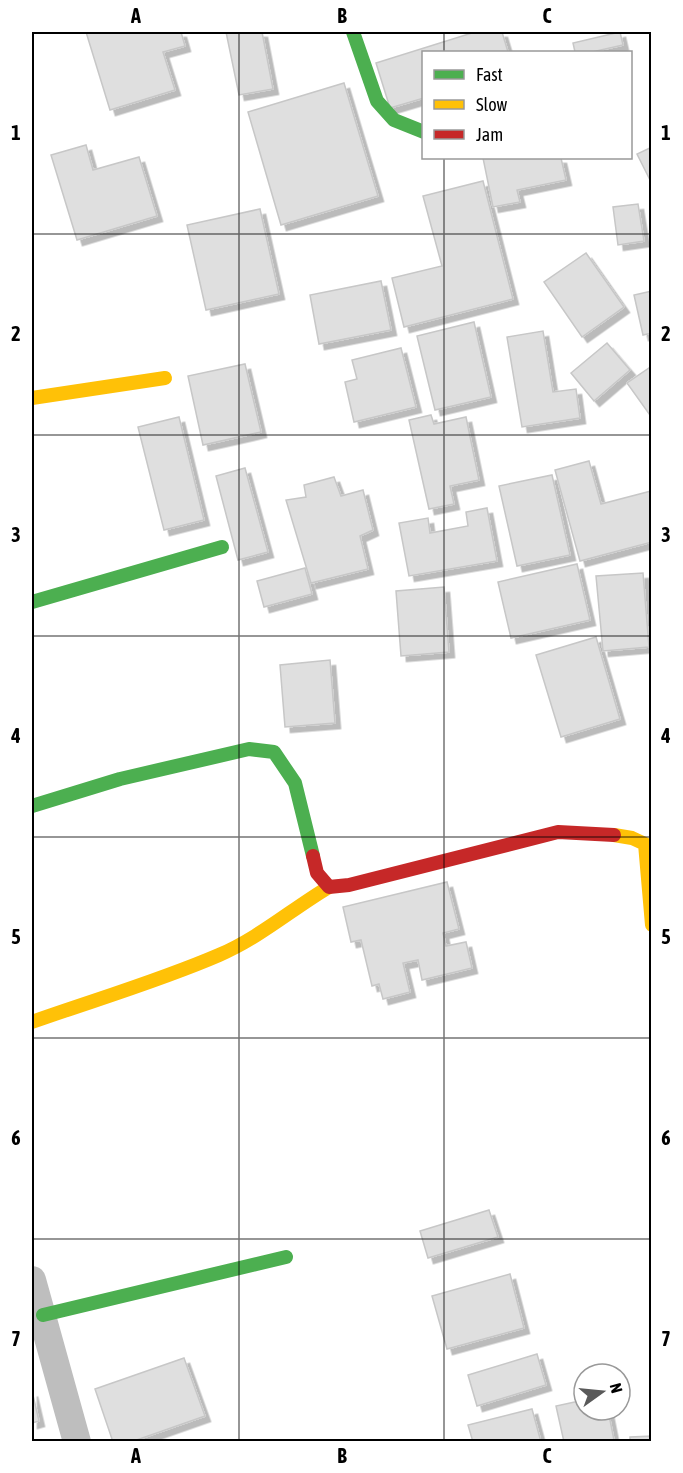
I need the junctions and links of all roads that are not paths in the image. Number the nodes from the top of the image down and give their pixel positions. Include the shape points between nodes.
1 (353, 32) edge
2 (422, 132) edge
3 (165, 378) dead end
4 (32, 398) edge
5 (222, 547) dead end
6 (32, 602) edge
7 (32, 806) edge
8 (648, 845) edge
9 (329, 887) junction
10 (651, 925) edge
11 (32, 1023) edge
12 (286, 1257) dead end
13 (32, 1280) edge
14 (43, 1316) junction
15 (77, 1442) edge

1 - 2 street via 377,101 394,120
3 - 4 street
5 - 6 street
7 - 9 street via 120,779 249,749 274,752 295,783 317,873
8 - 9 street via 607,834 558,832
8 - 10 street
9 - 11 street via 261,933 220,955
12 - 14 street
13 - 14 street
14 - 15 street

